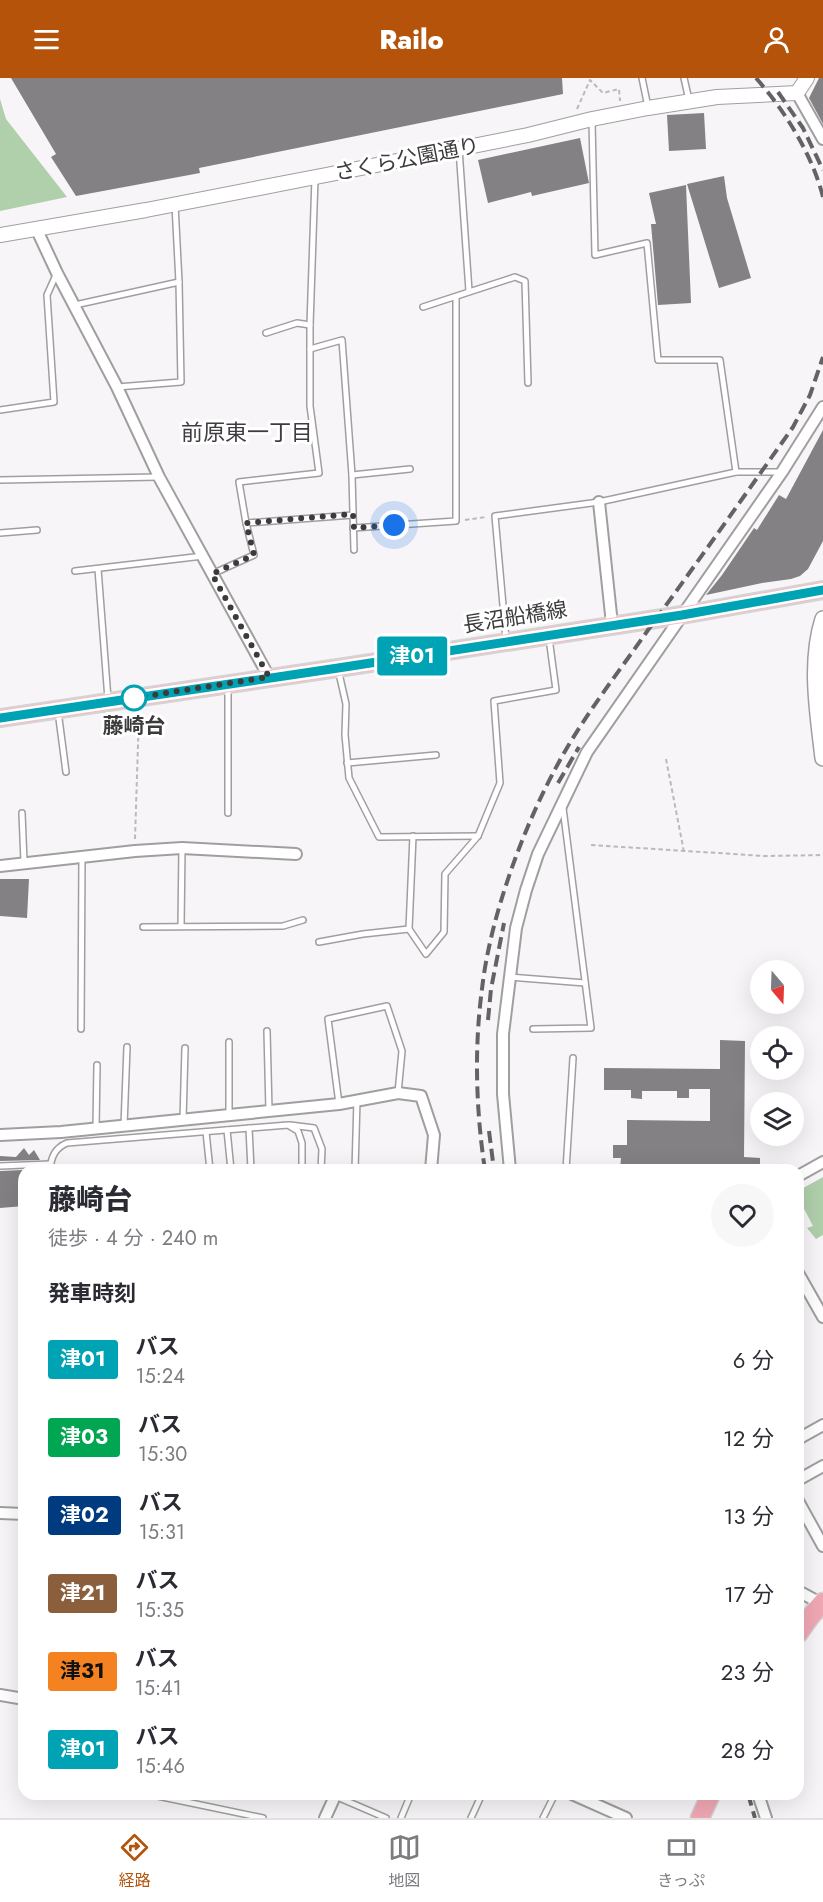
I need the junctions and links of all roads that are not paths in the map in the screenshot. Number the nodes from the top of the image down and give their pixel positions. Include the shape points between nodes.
1 (642, 78) edge
2 (684, 78) edge
3 (807, 78) edge
4 (797, 93) junction
5 (689, 102) junction
6 (648, 108) junction
7 (592, 119) junction
8 (823, 139) edge
9 (459, 149) junction
10 (315, 177) junction
11 (175, 205) junction
12 (36, 228) junction
13 (0, 235) edge
14 (57, 273) junction
15 (179, 282) junction
16 (470, 291) junction
17 (456, 297) junction
18 (75, 305) junction
19 (423, 308) dead end
20 (310, 326) junction
21 (266, 333) dead end
22 (310, 349) junction
23 (528, 383) dead end
24 (117, 387) junction
25 (823, 407) edge
26 (0, 410) edge
27 (410, 469) dead end
28 (736, 472) junction
29 (782, 472) junction
30 (352, 475) junction
31 (159, 477) junction
32 (0, 480) edge
33 (600, 502) junction
34 (353, 514) junction
35 (246, 523) junction
36 (354, 528) junction
37 (37, 530) dead end
38 (0, 533) edge
39 (354, 550) dead end
40 (203, 556) junction
41 (98, 569) junction
42 (75, 571) dead end
43 (212, 574) junction
44 (823, 590) edge
45 (682, 615) junction
46 (823, 620) edge
47 (612, 624) junction
48 (548, 634) junction
49 (507, 641) junction
50 (338, 668) junction
51 (269, 677) junction
52 (228, 685) junction
53 (108, 702) junction
54 (58, 710) junction
55 (0, 718) edge
56 (436, 755) dead end
57 (823, 758) edge
58 (347, 763) junction
59 (66, 772) dead end
60 (562, 803) junction
61 (22, 813) dead end
62 (228, 813) dead end
63 (413, 836) junction
64 (478, 836) junction
65 (182, 848) junction
66 (296, 854) dead end
67 (82, 857) junction
68 (24, 863) junction
69 (0, 866) edge
70 (303, 920) dead end
71 (181, 926) junction
72 (143, 927) dead end
73 (409, 929) junction
74 (319, 942) dead end
75 (509, 977) junction
76 (585, 983) junction
77 (81, 1029) dead end
78 (532, 1029) dead end
79 (267, 1030) dead end
80 (229, 1042) dead end
81 (127, 1047) dead end
82 (185, 1048) dead end
83 (573, 1058) dead end
84 (97, 1065) dead end
85 (398, 1092) junction
86 (357, 1100) junction
87 (339, 1104) junction
88 (269, 1111) junction
89 (229, 1115) junction
90 (183, 1120) junction
91 (288, 1125) junction
92 (124, 1126) junction
93 (96, 1128) junction
94 (249, 1128) junction
95 (227, 1130) junction
96 (206, 1132) junction
97 (0, 1136) edge
98 (823, 1162) edge
99 (51, 1164) edge
100 (209, 1164) edge
101 (230, 1164) edge
102 (251, 1164) edge
103 (302, 1164) edge
104 (321, 1164) edge
105 (355, 1164) edge
106 (432, 1164) edge
107 (509, 1164) edge
108 (566, 1164) edge
109 (0, 1166) edge
110 (18, 1167) edge
111 (804, 1173) edge
112 (804, 1284) edge
113 (823, 1317) edge
114 (823, 1425) edge
115 (804, 1436) edge
116 (823, 1466) edge
117 (804, 1477) edge
118 (804, 1512) edge
119 (0, 1514) edge
120 (18, 1514) edge
121 (823, 1546) edge
122 (804, 1594) edge
123 (822, 1603) edge
124 (804, 1626) edge
125 (0, 1695) edge
126 (18, 1698) edge
127 (177, 1800) edge
128 (334, 1800) edge
129 (347, 1800) edge
130 (408, 1800) edge
131 (479, 1800) edge
132 (552, 1800) edge
133 (585, 1800) edge
134 (708, 1800) edge
135 (760, 1800) edge
136 (618, 1816) edge
137 (263, 1818) edge
138 (325, 1818) edge
139 (386, 1818) edge
140 (401, 1818) edge
141 (471, 1818) edge
142 (543, 1818) edge
143 (700, 1818) edge
144 (766, 1818) edge

1 - 6 lane
2 - 5 lane
3 - 4 street
4 - 5 street, さくら公園通り
4 - 8 street
5 - 6 street, さくら公園通り
6 - 7 street, さくら公園通り
7 - 9 street, さくら公園通り
7 - 28 lane via 595,255 647,243 658,360 720,360
9 - 10 street, さくら公園通り
9 - 16 lane
10 - 11 street, さくら公園通り
10 - 20 lane
11 - 12 street, さくら公園通り
11 - 15 lane
12 - 13 street, さくら公園通り
12 - 14 street
14 - 18 street
14 - 26 lane via 47,295 54,402
15 - 18 lane
15 - 24 lane via 181,382
16 - 17 lane
16 - 23 lane via 515,277 525,281
17 - 19 lane
17 - 36 lane via 456,521
18 - 24 street
20 - 21 lane via 297,323
20 - 22 lane
22 - 30 lane via 342,340
22 - 35 lane via 310,406 319,473 239,482
24 - 31 street
25 - 29 street
27 - 30 lane
28 - 29 lane
28 - 33 lane
29 - 45 street
30 - 34 lane
31 - 32 lane
31 - 40 street
33 - 47 street
33 - 49 lane via 495,516
34 - 35 lane
34 - 36 lane
35 - 43 lane via 254,555
36 - 39 lane
37 - 38 lane
40 - 41 lane
40 - 43 street
41 - 42 lane
41 - 53 lane
43 - 51 street
44 - 45 main road, 長沼船橋線
45 - 47 main road, 長沼船橋線
45 - 60 street via 587,752
46 - 57 main road via 816,676
47 - 48 main road, 長沼船橋線
48 - 49 main road, 長沼船橋線
48 - 64 lane via 556,690 494,701 500,783
49 - 50 main road, 長沼船橋線
50 - 51 main road, 長沼船橋線
50 - 58 lane via 346,705
51 - 52 main road, 長沼船橋線
52 - 53 main road, 長沼船橋線
52 - 62 lane
53 - 54 main road, 長沼船橋線
54 - 55 main road, 長沼船橋線
54 - 59 lane
56 - 58 lane
58 - 63 lane via 349,778 380,837
60 - 75 street via 526,890
60 - 76 lane
61 - 68 lane
63 - 64 lane
63 - 73 lane
64 - 73 lane via 445,874 444,932 426,954
65 - 66 street
65 - 67 street
65 - 71 lane
67 - 68 street
67 - 77 lane
68 - 69 street
70 - 71 lane via 283,926
71 - 72 lane
73 - 74 lane
75 - 76 lane
75 - 107 street via 503,1034 503,1094
76 - 78 lane via 591,1028
79 - 88 lane
80 - 89 lane
81 - 92 lane
82 - 90 lane
83 - 108 lane
84 - 93 lane
85 - 86 street
85 - 87 lane via 402,1051 387,1006 328,1019
85 - 106 street via 421,1096 434,1135
86 - 87 street
86 - 105 lane
87 - 88 street
88 - 89 street
89 - 90 street
90 - 92 street
91 - 94 lane
91 - 103 lane via 298,1131
91 - 104 lane via 314,1128 322,1149
92 - 93 street
93 - 97 street
94 - 95 lane
94 - 102 lane
95 - 96 lane
95 - 101 lane
96 - 99 lane via 67,1143 58,1147
96 - 100 lane
98 - 111 street
109 - 110 lane
112 - 113 street
114 - 115 street
116 - 117 street
118 - 121 street
119 - 120 street
122 - 123 street
123 - 124 highway
125 - 126 street
127 - 137 lane
128 - 138 street
129 - 139 lane
130 - 140 lane
131 - 141 lane
132 - 142 lane
133 - 136 street
134 - 143 highway
135 - 144 street

